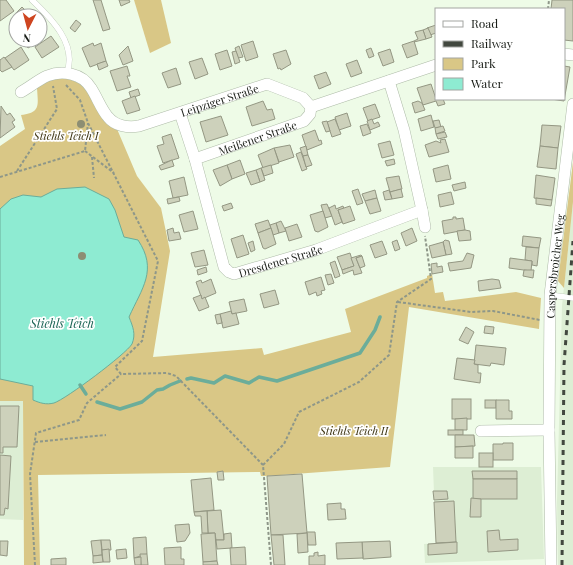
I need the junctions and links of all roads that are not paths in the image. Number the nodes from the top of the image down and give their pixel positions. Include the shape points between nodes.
1 (32, 0) edge
2 (435, 65) edge
3 (66, 73) junction
4 (389, 80) junction
5 (21, 92) dead end
6 (573, 104) edge
7 (311, 107) junction
8 (180, 113) junction
9 (195, 159) junction
10 (422, 210) junction
11 (425, 227) road end
12 (550, 296) junction
13 (573, 298) edge
14 (549, 430) junction
15 (481, 431) dead end
16 (552, 565) edge

1 - 3 lane via 60,31 66,42 69,63
2 - 4 street
3 - 5 street via 48,76
3 - 8 street, Leipziger Straße via 77,76 90,85 108,117 120,125 139,126
4 - 7 street
4 - 10 street via 404,130
6 - 12 street, Caspersbroicher Weg
7 - 8 street, Leipziger Straße via 303,98 267,84
7 - 9 street, Meißener Straße via 310,114 304,121
8 - 9 street, Dresdener Straße
9 - 10 street, Dresdener Straße via 224,267 231,274 316,250
10 - 11 street
12 - 13 lane
12 - 14 street, Caspersbroicher Weg
14 - 15 street
14 - 16 street, Caspersbroicher Weg

